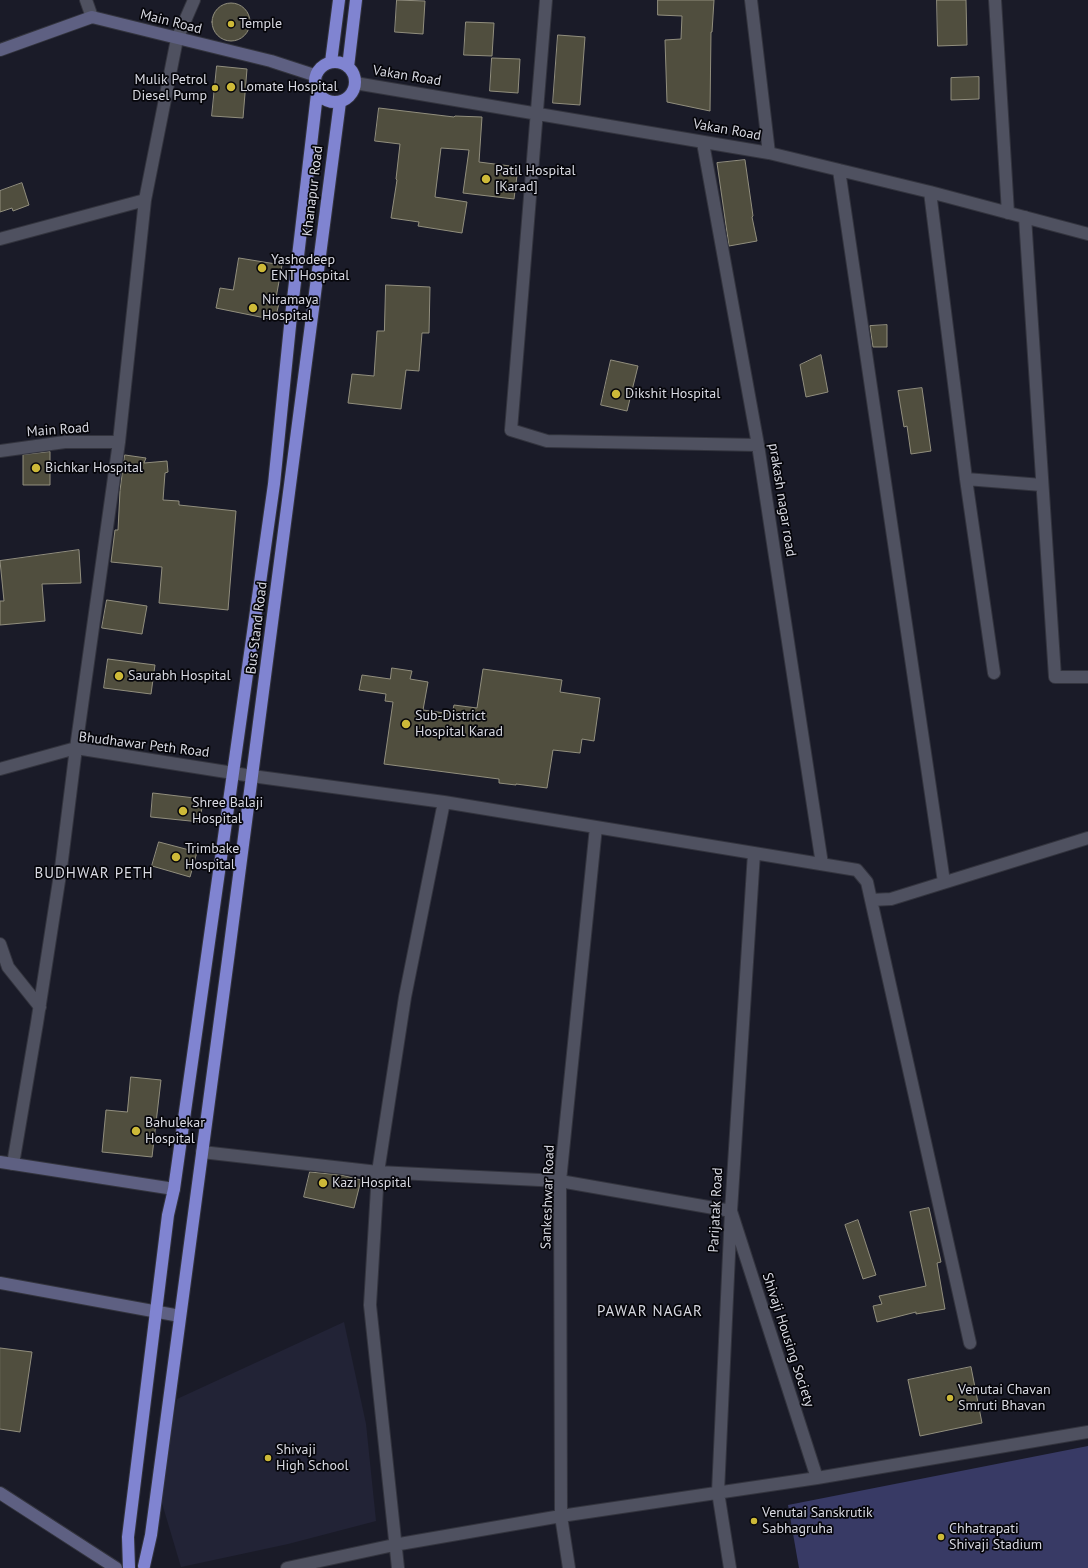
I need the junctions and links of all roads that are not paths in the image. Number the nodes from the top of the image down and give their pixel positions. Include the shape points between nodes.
1 (86, 0) edge
2 (194, 0) edge
3 (339, 0) edge
4 (356, 0) edge
5 (546, 0) edge
6 (751, 0) edge
7 (996, 0) edge
8 (92, 17) junction
9 (177, 39) junction
10 (0, 50) edge
11 (331, 62) junction
12 (348, 67) junction
13 (314, 75) junction
14 (355, 83) junction
15 (317, 94) junction
16 (340, 102) junction
17 (536, 112) junction
18 (703, 143) junction
19 (770, 153) junction
20 (839, 170) junction
21 (930, 192) junction
22 (145, 200) junction
23 (1008, 213) junction
24 (1025, 217) junction
25 (1088, 234) edge
26 (0, 239) edge
27 (314, 307) joint
28 (119, 442) junction
29 (758, 445) junction
30 (0, 451) edge
31 (966, 480) junction
32 (1042, 485) junction
33 (994, 673) dead end
34 (1088, 677) edge
35 (76, 748) junction
36 (0, 769) edge
37 (233, 772) junction
38 (252, 776) junction
39 (444, 802) junction
40 (596, 827) junction
41 (1088, 838) edge
42 (754, 853) junction
43 (822, 864) junction
44 (944, 882) junction
45 (871, 900) junction
46 (0, 944) edge
47 (4, 968) edge
48 (40, 1007) junction
49 (202, 1152) junction
50 (0, 1162) edge
51 (13, 1164) junction
52 (378, 1172) junction
53 (560, 1181) junction
54 (174, 1188) junction
55 (730, 1211) junction
56 (0, 1283) edge
57 (156, 1312) junction
58 (180, 1316) junction
59 (970, 1343) dead end
60 (1088, 1432) edge
61 (817, 1478) junction
62 (718, 1492) junction
63 (0, 1493) edge
64 (561, 1516) junction
65 (394, 1545) junction
66 (145, 1567) edge
67 (116, 1568) edge
68 (129, 1568) edge
69 (287, 1568) edge
70 (398, 1568) edge
71 (569, 1568) edge
72 (730, 1568) edge

1 - 8 street
2 - 9 street
3 - 11 highway
4 - 12 highway
5 - 17 street
6 - 19 street
7 - 23 street
8 - 9 street, Main Road
8 - 10 street
9 - 13 street, Main Road via 271,61
9 - 22 street
11 - 12 highway
11 - 13 highway via 320,67
12 - 14 highway
13 - 15 highway
14 - 16 highway via 350,96
14 - 17 street, Vakan Road
15 - 16 highway via 328,101
15 - 37 highway via 274,484
16 - 27 highway, Khanapur Road
17 - 18 street, Vakan Road
17 - 29 street via 511,430 547,441
18 - 19 street, Vakan Road
18 - 29 street, prakash nagar road
19 - 20 street, Vakan Road
20 - 21 street, Vakan Road
20 - 44 street
21 - 23 street, Vakan Road
21 - 31 street
22 - 26 street
22 - 28 street
23 - 24 street, Vakan Road
24 - 25 street, Vakan Road
24 - 32 street
27 - 38 highway, Bus Stand Road
28 - 30 street, Main Road via 65,442
28 - 35 street
29 - 43 street, prakash nagar road
31 - 32 street
31 - 33 street
32 - 34 street via 1054,677
35 - 36 street, Bhudhawar Peth Road
35 - 37 street, Bhudhawar Peth Road
35 - 48 street
37 - 38 street, Bhudhawar Peth Road
37 - 54 highway
38 - 39 street, Bhudhawar Peth Road
38 - 49 highway, Bus Stand Road
39 - 40 street, Bhudhawar Peth Road
39 - 52 street via 405,997
40 - 42 street, Bhudhawar Peth Road
40 - 53 street, Sankeshwar Road
41 - 44 street
42 - 43 street, Bhudhawar Peth Road
42 - 55 street, Parijatak Road
43 - 45 street, Bhudhawar Peth Road via 857,870 867,882
44 - 45 street via 892,899
45 - 59 street, Bhudhawar Peth Road
46 - 47 street
47 - 48 street
48 - 51 street
49 - 52 street
49 - 58 highway, Bus Stand Road
50 - 51 street
51 - 54 street
52 - 53 street
52 - 65 street via 370,1306
53 - 55 street
53 - 64 street, Sankeshwar Road
54 - 57 highway via 168,1215
55 - 61 street, Shivaji Housing Society
55 - 62 street, Parijatak Road
56 - 57 street
57 - 58 street
57 - 68 highway via 128,1537
58 - 66 highway, Bus Stand Road
60 - 61 street
61 - 62 street
62 - 64 street
62 - 72 street, Parijatak Road
63 - 67 street
64 - 65 street
64 - 71 street, Sankeshwar Road
65 - 69 street
65 - 70 street
66 - 68 highway via 136,1564

